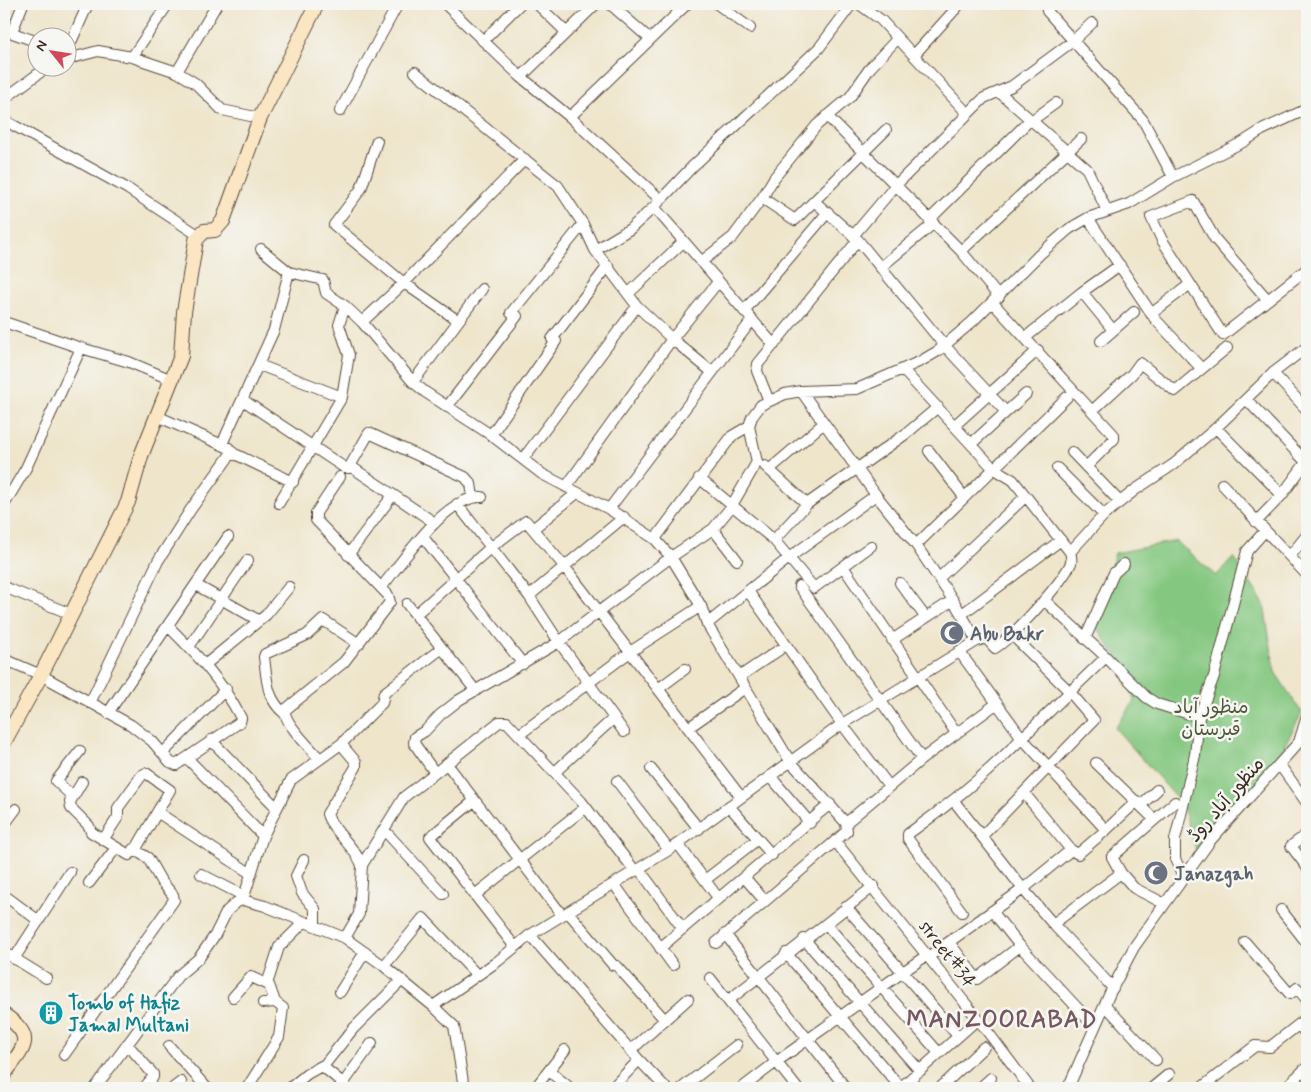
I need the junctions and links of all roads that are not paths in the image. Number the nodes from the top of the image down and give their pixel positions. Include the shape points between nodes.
1 (23, 4) edge
2 (88, 4) edge
3 (168, 4) edge
4 (217, 4) edge
5 (317, 4) edge
6 (398, 4) edge
7 (445, 4) edge
8 (520, 4) edge
9 (537, 4) edge
10 (596, 4) edge
11 (610, 4) edge
12 (687, 4) edge
13 (718, 4) edge
14 (852, 4) edge
15 (860, 4) edge
16 (960, 4) edge
17 (1047, 10) dead end
18 (1092, 24) dead end
19 (78, 28) edge
20 (750, 28) dead end
21 (8, 31) edge
22 (566, 32) junction
23 (28, 38) edge
24 (898, 39) junction
25 (650, 40) junction
26 (483, 41) junction
27 (1073, 41) junction
28 (914, 55) junction
29 (78, 56) edge
30 (132, 58) junction
31 (177, 72) junction
32 (415, 72) dead end
33 (521, 77) junction
34 (32, 78) edge
35 (999, 92) junction
36 (4, 99) edge
37 (1056, 102) dead end
38 (1307, 109) edge
39 (340, 112) dead end
40 (967, 113) junction
41 (827, 116) junction
42 (570, 117) junction
43 (260, 118) junction
44 (4, 120) edge
45 (1030, 120) junction
46 (886, 130) dead end
47 (1081, 139) dead end
48 (377, 141) dead end
49 (863, 152) junction
50 (1067, 152) junction
51 (525, 159) junction
52 (1173, 177) junction
53 (896, 185) junction
54 (762, 198) junction
55 (814, 201) junction
56 (658, 203) junction
57 (1107, 211) junction
58 (828, 212) junction
59 (1088, 218) junction
60 (931, 222) junction
61 (583, 224) junction
62 (198, 235) junction
63 (856, 238) junction
64 (683, 242) junction
65 (261, 249) dead end
66 (595, 250) junction
67 (961, 251) junction
68 (700, 262) junction
69 (1120, 265) junction
70 (608, 266) junction
71 (881, 267) junction
72 (1307, 269) edge
73 (289, 272) junction
74 (404, 282) junction
75 (718, 282) junction
76 (1189, 285) junction
77 (482, 289) dead end
78 (1082, 292) junction
79 (628, 294) junction
80 (996, 300) junction
81 (1268, 300) junction
82 (345, 306) junction
83 (637, 306) junction
84 (744, 311) junction
85 (1134, 312) dead end
86 (1151, 314) junction
87 (457, 320) junction
88 (752, 320) junction
89 (4, 322) edge
90 (362, 322) junction
91 (1113, 330) junction
92 (1026, 337) junction
93 (672, 339) junction
94 (1101, 341) dead end
95 (774, 345) junction
96 (944, 345) junction
97 (82, 348) junction
98 (1227, 348) dead end
99 (1307, 349) edge
100 (1038, 350) junction
101 (259, 365) junction
102 (1201, 368) junction
103 (904, 370) junction
104 (712, 372) junction
105 (1273, 373) junction
106 (172, 380) junction
107 (413, 382) junction
108 (801, 390) junction
109 (990, 393) junction
110 (1026, 394) dead end
111 (342, 396) junction
112 (1067, 397) dead end
113 (1246, 399) junction
114 (243, 400) junction
115 (769, 401) junction
116 (447, 406) junction
117 (938, 407) junction
118 (1307, 409) edge
119 (1092, 411) junction
120 (1006, 412) junction
121 (157, 416) junction
122 (824, 423) junction
123 (954, 425) junction
124 (749, 426) junction
125 (1216, 428) junction
126 (491, 435) junction
127 (222, 444) junction
128 (971, 444) junction
129 (314, 447) junction
130 (929, 451) dead end
131 (1072, 452) dead end
132 (234, 454) junction
133 (523, 459) junction
134 (757, 462) junction
135 (1307, 462) edge
136 (350, 466) junction
137 (1086, 467) junction
138 (856, 468) junction
139 (992, 468) junction
140 (1057, 468) dead end
141 (770, 469) junction
142 (340, 477) dead end
143 (699, 478) junction
144 (292, 482) junction
145 (1222, 484) dead end
146 (566, 487) junction
147 (577, 492) junction
148 (394, 495) junction
149 (876, 495) junction
150 (1282, 495) junction
151 (1026, 496) junction
152 (964, 497) junction
153 (1120, 502) junction
154 (279, 503) dead end
155 (457, 504) dead end
156 (807, 504) junction
157 (4, 505) edge
158 (731, 506) junction
159 (609, 508) junction
160 (1104, 515) junction
161 (624, 517) junction
162 (1256, 522) junction
163 (435, 523) junction
164 (534, 528) junction
165 (714, 530) junction
166 (1264, 532) junction
167 (1307, 535) edge
168 (228, 537) dead end
169 (423, 537) junction
170 (655, 539) junction
171 (774, 540) junction
172 (1061, 540) junction
173 (916, 545) junction
174 (871, 546) dead end
175 (490, 548) junction
176 (1070, 552) junction
177 (348, 555) junction
178 (1290, 556) junction
179 (671, 557) junction
180 (790, 557) junction
181 (248, 560) dead end
182 (737, 560) dead end
183 (1124, 564) dead end
184 (564, 566) junction
185 (844, 568) junction
186 (1307, 576) edge
187 (939, 578) junction
188 (456, 579) junction
189 (900, 583) dead end
190 (196, 585) junction
191 (798, 586) dead end
192 (4, 587) edge
193 (289, 587) dead end
194 (381, 588) junction
195 (748, 591) junction
196 (530, 596) junction
197 (222, 600) junction
198 (953, 600) junction
199 (1044, 600) junction
200 (407, 604) dead end
201 (701, 606) junction
202 (598, 613) junction
203 (71, 614) junction
204 (416, 614) junction
205 (962, 614) junction
206 (926, 618) junction
207 (258, 620) junction
208 (707, 624) junction
209 (168, 626) junction
210 (1012, 635) junction
211 (1085, 639) junction
212 (892, 640) junction
213 (977, 641) junction
214 (560, 642) junction
215 (359, 644) junction
216 (189, 647) junction
217 (442, 648) junction
218 (779, 650) dead end
219 (959, 651) junction
220 (630, 652) junction
221 (1106, 657) junction
222 (4, 659) edge
223 (206, 664) junction
224 (524, 664) junction
225 (685, 669) dead end
226 (41, 675) junction
227 (739, 677) junction
228 (918, 678) junction
229 (590, 682) junction
230 (746, 688) junction
231 (658, 689) junction
232 (226, 690) junction
233 (476, 691) junction
234 (1069, 692) junction
235 (881, 700) junction
236 (90, 702) junction
237 (996, 704) junction
238 (108, 713) junction
239 (284, 713) junction
240 (1307, 716) edge
241 (1199, 717) junction
242 (614, 718) junction
243 (842, 724) junction
244 (688, 728) junction
245 (1305, 731) edge
246 (624, 732) dead end
247 (956, 733) junction
248 (520, 734) junction
249 (1022, 738) junction
250 (211, 740) junction
251 (4, 742) edge
252 (341, 744) junction
253 (80, 751) dead end
254 (163, 753) junction
255 (187, 758) junction
256 (320, 759) junction
257 (922, 759) junction
258 (790, 761) junction
259 (1096, 763) dead end
260 (447, 764) junction
261 (1279, 764) junction
262 (651, 769) dead end
263 (1048, 769) junction
264 (555, 772) junction
265 (435, 773) junction
266 (770, 776) junction
267 (617, 781) dead end
268 (82, 782) dead end
269 (889, 786) junction
270 (1157, 790) dead end
271 (1024, 793) junction
272 (73, 797) junction
273 (741, 798) junction
274 (474, 801) junction
275 (954, 801) junction
276 (1175, 802) dead end
277 (1139, 803) junction
278 (1307, 803) edge
279 (830, 804) junction
280 (729, 806) junction
281 (276, 807) junction
282 (586, 807) junction
283 (16, 809) dead end
284 (158, 812) junction
285 (1154, 819) junction
286 (810, 823) junction
287 (846, 823) junction
288 (4, 825) edge
289 (699, 829) junction
290 (1106, 830) junction
291 (385, 831) junction
292 (1307, 834) edge
293 (263, 836) junction
294 (982, 836) junction
295 (758, 839) junction
296 (103, 840) junction
297 (836, 841) junction
298 (673, 847) junction
299 (116, 848) junction
300 (134, 849) junction
301 (1072, 850) junction
302 (772, 855) junction
303 (304, 860) dead end
304 (519, 860) junction
305 (362, 865) junction
306 (1307, 866) edge
307 (637, 870) junction
308 (70, 872) dead end
309 (250, 873) junction
310 (1120, 873) junction
311 (201, 874) dead end
312 (1183, 876) junction
313 (745, 878) junction
314 (705, 880) junction
315 (89, 883) dead end
316 (614, 884) junction
317 (874, 886) junction
318 (1024, 889) junction
319 (443, 894) dead end
320 (475, 895) junction
321 (8, 898) dead end
322 (244, 898) junction
323 (719, 899) junction
324 (764, 900) junction
325 (1165, 904) junction
326 (846, 908) junction
327 (1281, 910) dead end
328 (962, 912) dead end
329 (992, 912) junction
330 (565, 914) junction
331 (39, 921) junction
332 (304, 922) junction
333 (826, 924) junction
334 (1053, 924) junction
335 (315, 926) junction
336 (683, 930) junction
337 (725, 934) junction
338 (530, 935) junction
339 (345, 938) junction
340 (804, 939) junction
341 (949, 942) junction
342 (1246, 942) dead end
343 (716, 943) dead end
344 (1307, 943) edge
345 (1020, 946) junction
346 (515, 947) junction
347 (660, 948) junction
348 (4, 952) edge
349 (365, 952) junction
350 (786, 953) junction
351 (927, 956) junction
352 (14, 959) junction
353 (672, 965) dead end
354 (384, 966) junction
355 (902, 973) junction
356 (477, 975) junction
357 (759, 977) junction
358 (46, 978) dead end
359 (710, 978) dead end
360 (402, 980) junction
361 (267, 984) junction
362 (881, 988) junction
363 (1113, 988) junction
364 (340, 992) dead end
365 (233, 997) dead end
366 (688, 999) dead end
367 (729, 1000) junction
368 (1307, 1000) edge
369 (275, 1002) junction
370 (859, 1002) junction
371 (263, 1003) dead end
372 (1105, 1005) junction
373 (433, 1006) junction
374 (4, 1015) edge
375 (841, 1016) junction
376 (1307, 1018) edge
377 (978, 1019) junction
378 (665, 1020) junction
379 (1299, 1025) junction
380 (1095, 1027) junction
381 (1307, 1035) edge
382 (958, 1036) junction
383 (808, 1040) junction
384 (372, 1043) dead end
385 (127, 1044) junction
386 (737, 1045) dead end
387 (169, 1046) dead end
388 (984, 1047) dead end
389 (565, 1050) dead end
390 (630, 1051) junction
391 (939, 1053) junction
392 (64, 1055) dead end
393 (639, 1060) junction
394 (1156, 1060) dead end
395 (776, 1062) junction
396 (322, 1066) junction
397 (1307, 1067) edge
398 (549, 1071) junction
399 (920, 1071) junction
400 (4, 1074) edge
401 (1169, 1074) dead end
402 (991, 1078) dead end
403 (342, 1086) edge
404 (748, 1086) edge
405 (95, 1088) edge
406 (144, 1088) edge
407 (205, 1088) edge
408 (247, 1088) edge
409 (290, 1088) edge
410 (464, 1088) edge
411 (535, 1088) edge
412 (570, 1088) edge
413 (612, 1088) edge
414 (666, 1088) edge
415 (682, 1088) edge
416 (797, 1088) edge
417 (846, 1088) edge
418 (900, 1088) edge
419 (940, 1088) edge
420 (980, 1088) edge
421 (1030, 1088) edge
422 (1068, 1088) edge
423 (1152, 1088) edge
424 (1201, 1088) edge
425 (1285, 1088) edge

1 - 21 street
2 - 19 street
3 - 30 street
4 - 31 street
5 - 43 street
6 - 39 street
7 - 26 street
8 - 26 street
9 - 22 street
10 - 22 street
11 - 25 street
12 - 25 street
13 - 20 street
14 - 56 street via 819,48
15 - 24 street
16 - 28 street
17 - 27 street
18 - 27 street
21 - 23 street
22 - 33 street
24 - 28 street
24 - 41 street via 870,68 850,97
25 - 42 street
26 - 33 street
27 - 35 street
27 - 52 street via 1143,120
28 - 40 street
29 - 30 street via 98,51
30 - 31 street
31 - 43 street via 195,83 222,110
32 - 51 street
33 - 42 street
34 - 36 street
35 - 40 street via 987,96
35 - 45 street
37 - 45 street
38 - 52 street
40 - 53 street
41 - 49 street
41 - 54 street via 783,165
42 - 56 street
43 - 62 street via 223,220 215,230
44 - 62 street via 128,189
45 - 50 street
45 - 60 street
46 - 49 street
47 - 50 street
48 - 74 street via 361,189 334,225
49 - 53 street
49 - 55 street
50 - 57 street via 1088,172
50 - 67 street
51 - 61 street via 558,186
51 - 74 street
52 - 57 street via 1129,204
53 - 60 street
53 - 63 street
54 - 55 street via 794,220
54 - 68 street via 733,237
55 - 58 street
56 - 64 street
56 - 66 street via 630,229
57 - 59 street
58 - 63 street
58 - 84 street
59 - 69 street
59 - 80 street via 1069,229 1040,254
60 - 67 street
60 - 71 street
61 - 66 street
61 - 116 street via 511,313 517,316
62 - 106 street via 192,259 181,356
63 - 71 street
63 - 95 street
64 - 68 street
64 - 79 street
65 - 73 street
66 - 70 street
67 - 80 street
68 - 75 street
69 - 78 street
69 - 86 street
70 - 79 street
70 - 126 street via 552,339 556,341
71 - 96 street
72 - 81 street
73 - 82 street via 321,280 326,293
73 - 101 street via 279,318
74 - 87 street
74 - 90 street
75 - 84 street
75 - 93 street
76 - 81 street via 1222,335
76 - 81 street via 1150,216 1193,201 1216,239
76 - 86 street
77 - 87 street
78 - 91 street
78 - 92 street
79 - 83 street
80 - 92 street
80 - 96 street
82 - 90 street
82 - 111 street via 338,325 349,355
83 - 93 street
83 - 133 street
84 - 88 street
85 - 91 street
86 - 102 street
87 - 107 street
88 - 95 street
88 - 104 street
89 - 97 street
90 - 107 street
91 - 94 street
92 - 100 street
93 - 104 street
93 - 146 street
95 - 115 street via 757,367
96 - 103 street
96 - 109 street
97 - 106 street via 129,362
97 - 157 street via 26,468
98 - 102 street
99 - 105 street
100 - 109 street
100 - 119 street
101 - 111 street
101 - 114 street
102 - 119 street via 1175,391 1140,363
103 - 108 street via 857,389
103 - 117 street
104 - 159 street
105 - 113 street
105 - 118 street
106 - 121 street
107 - 116 street
108 - 115 street
108 - 122 street
109 - 120 street
109 - 123 street
110 - 120 street
111 - 129 street
112 - 139 street
113 - 125 street
113 - 135 street
114 - 127 street
114 - 129 street
115 - 124 street via 761,405
116 - 126 street
117 - 123 street
117 - 138 street
119 - 137 street via 1115,437
120 - 128 street
121 - 127 street
121 - 203 street via 128,502
122 - 138 street
122 - 141 street
123 - 128 street
124 - 134 street
124 - 143 street via 732,436
125 - 150 street
125 - 153 street via 1174,464
126 - 133 street
127 - 132 street
128 - 139 street
129 - 136 street via 345,468
129 - 144 street
130 - 152 street
131 - 137 street
132 - 144 street
132 - 236 street via 230,455 191,509 158,561
133 - 146 street
134 - 141 street
134 - 158 street
135 - 150 street
136 - 148 street
136 - 163 street via 369,433 465,478 477,497 457,502
137 - 153 street
138 - 149 street
138 - 156 street
139 - 151 street via 1013,480
139 - 152 street
140 - 160 street
141 - 156 street
142 - 177 street via 315,516
143 - 158 street
143 - 170 street
144 - 154 street
145 - 162 street
146 - 147 street
147 - 159 street
147 - 164 street
148 - 163 street
148 - 177 street
149 - 173 street
149 - 180 street
150 - 162 street
151 - 172 street
151 - 187 street
152 - 173 street
153 - 160 street
155 - 175 street
156 - 171 street
158 - 165 street
158 - 171 street
159 - 161 street
160 - 176 street
161 - 170 street
161 - 184 street
162 - 166 street
163 - 169 street
164 - 175 street via 524,522
164 - 184 street
165 - 179 street
165 - 182 street
166 - 178 street
166 - 241 street via 1247,550 1214,676
167 - 178 street
168 - 190 street
169 - 188 street
169 - 194 street
170 - 179 street
171 - 180 street
172 - 176 street
172 - 205 street
173 - 187 street
174 - 185 street
175 - 188 street
175 - 196 street
176 - 199 street via 1070,563
177 - 194 street
178 - 186 street
179 - 201 street
179 - 202 street
180 - 185 street via 814,588
180 - 195 street
181 - 197 street
183 - 211 street via 1114,573
184 - 196 street
184 - 202 street
185 - 212 street
187 - 198 street
188 - 204 street
188 - 224 street
189 - 206 street
190 - 197 street
190 - 209 street
191 - 235 street
192 - 203 street
193 - 207 street
194 - 215 street via 390,602
195 - 208 street
195 - 243 street
196 - 214 street
197 - 207 street
197 - 216 street
198 - 205 street
198 - 206 street
199 - 210 street
199 - 211 street
200 - 204 street
201 - 208 street
201 - 220 street
202 - 214 street
202 - 220 street
203 - 226 street
204 - 217 street
205 - 213 street
206 - 212 street
207 - 223 street
208 - 227 street
209 - 216 street
209 - 238 street
210 - 213 street via 995,648 986,638
210 - 234 street
211 - 221 street
212 - 228 street
213 - 219 street
214 - 224 street
214 - 229 street
215 - 239 street via 344,662 287,707
215 - 239 street via 323,620 307,635 265,654 268,692
216 - 223 street
217 - 233 street
217 - 252 street via 384,693 382,703
218 - 227 street
219 - 228 street
219 - 237 street
220 - 229 street
220 - 231 street
221 - 234 street
221 - 241 street via 1146,697
222 - 226 street
223 - 232 street
224 - 233 street
225 - 231 street
226 - 236 street
226 - 251 street
227 - 230 street
228 - 235 street
228 - 247 street
229 - 242 street
229 - 248 street
230 - 244 street
230 - 258 street
231 - 244 street
232 - 250 street via 241,720
232 - 254 street
233 - 265 street via 459,700 415,737 414,743
234 - 249 street
234 - 263 street via 1094,720
235 - 243 street
235 - 257 street
236 - 238 street
237 - 247 street
237 - 249 street
238 - 254 street via 152,741
239 - 256 street
240 - 245 street, منظور آباد روڈ
241 - 312 street via 1195,755 1175,840 1175,860
242 - 246 street
242 - 264 street
243 - 258 street
243 - 269 street
244 - 273 street
245 - 261 street, منظور آباد روڈ
247 - 257 street
248 - 260 street via 507,722 499,722
248 - 264 street
249 - 263 street
249 - 275 street
250 - 255 street
250 - 281 street
252 - 256 street
252 - 305 street via 356,762 356,767 327,814 330,822 357,852
253 - 272 street via 56,781
254 - 255 street via 174,764
255 - 293 street
256 - 281 street via 291,780
257 - 269 street
258 - 266 street
258 - 279 street
259 - 277 street
260 - 265 street
260 - 274 street
261 - 278 street
261 - 312 street, منظور آباد روڈ
262 - 289 street
263 - 271 street
263 - 290 street
264 - 282 street
265 - 291 street via 404,797
266 - 273 street
266 - 286 street
267 - 298 street
268 - 272 street
269 - 287 street
270 - 277 street
271 - 294 street
271 - 301 street
272 - 296 street via 71,808 91,832
273 - 280 street
274 - 304 street
274 - 320 street via 430,837
275 - 294 street
275 - 328 street via 907,837
276 - 285 street
277 - 285 street
277 - 290 street
279 - 286 street
279 - 287 street
280 - 289 street
280 - 295 street
281 - 293 street
282 - 304 street
282 - 307 street
283 - 288 street
284 - 296 street via 170,790 144,774 118,808 118,817
284 - 300 street
284 - 309 street
285 - 310 street via 1112,857
286 - 302 street
287 - 297 street via 847,831
289 - 298 street
290 - 301 street via 1078,854
291 - 305 street
291 - 319 street
292 - 306 street via 1291,846
293 - 309 street
294 - 318 street
295 - 302 street
295 - 314 street
296 - 299 street
297 - 317 street, street#34
297 - 324 street
298 - 307 street
298 - 314 street
299 - 300 street via 129,855
299 - 315 street
300 - 392 street via 148,858 174,900
301 - 318 street
302 - 313 street
303 - 335 street via 296,876 302,893 315,909
304 - 320 street
304 - 330 street
305 - 339 street via 359,914
307 - 316 street
307 - 336 street
308 - 331 street
309 - 322 street
310 - 325 street via 1134,888
310 - 334 street
311 - 322 street
312 - 325 street, منظور آباد روڈ
313 - 323 street
313 - 324 street
314 - 323 street
316 - 330 street
316 - 347 street
317 - 326 street
317 - 351 street, street#34
318 - 329 street
318 - 334 street
320 - 346 street
321 - 331 street
322 - 332 street
322 - 385 street via 227,911 199,958 178,976
323 - 336 street
324 - 337 street
325 - 363 street, منظور آباد روڈ via 1134,947
326 - 333 street
326 - 355 street
327 - 344 street
329 - 341 street
329 - 345 street
330 - 338 street
330 - 378 street
331 - 352 street
332 - 335 street
332 - 361 street via 279,947
333 - 340 street
333 - 362 street
334 - 363 street
335 - 339 street
336 - 347 street
337 - 343 street
337 - 357 street
338 - 346 street
338 - 390 street
339 - 349 street
340 - 350 street
340 - 370 street
341 - 345 street via 977,979
341 - 351 street
342 - 368 street via 1290,994 1297,988
345 - 380 street
346 - 356 street
347 - 353 street
348 - 352 street
349 - 354 street
349 - 364 street
350 - 357 street
350 - 375 street
351 - 355 street
351 - 377 street, street#34
352 - 358 street
354 - 356 street via 423,918
354 - 360 street
355 - 362 street
355 - 382 street
356 - 373 street
357 - 367 street
357 - 383 street
359 - 367 street
360 - 373 street
360 - 396 street via 353,1029
361 - 365 street via 250,978
361 - 369 street
362 - 370 street
362 - 391 street
363 - 372 street, منظور آباد روڈ
366 - 378 street
367 - 395 street
369 - 371 street
369 - 408 street via 284,1008 279,1037
370 - 375 street
370 - 399 street
372 - 380 street, منظور آباد روڈ
372 - 394 street
373 - 410 street via 454,1026
374 - 400 street via 21,1028 24,1035 20,1052
375 - 383 street
375 - 418 street
376 - 379 street
377 - 382 street
377 - 421 street, street#34
378 - 390 street
379 - 381 street
379 - 424 street via 1270,1047 1255,1046
380 - 422 street, منظور آباد روڈ
382 - 391 street
383 - 395 street
383 - 417 street
384 - 403 street
385 - 405 street
385 - 406 street via 153,1074
386 - 415 street
387 - 407 street
388 - 419 street
389 - 398 street
390 - 393 street
391 - 399 street
393 - 413 street
393 - 414 street
395 - 404 street
395 - 416 street
396 - 403 street
396 - 409 street
397 - 425 street
398 - 411 street
398 - 412 street
399 - 418 street
401 - 423 street
402 - 420 street

